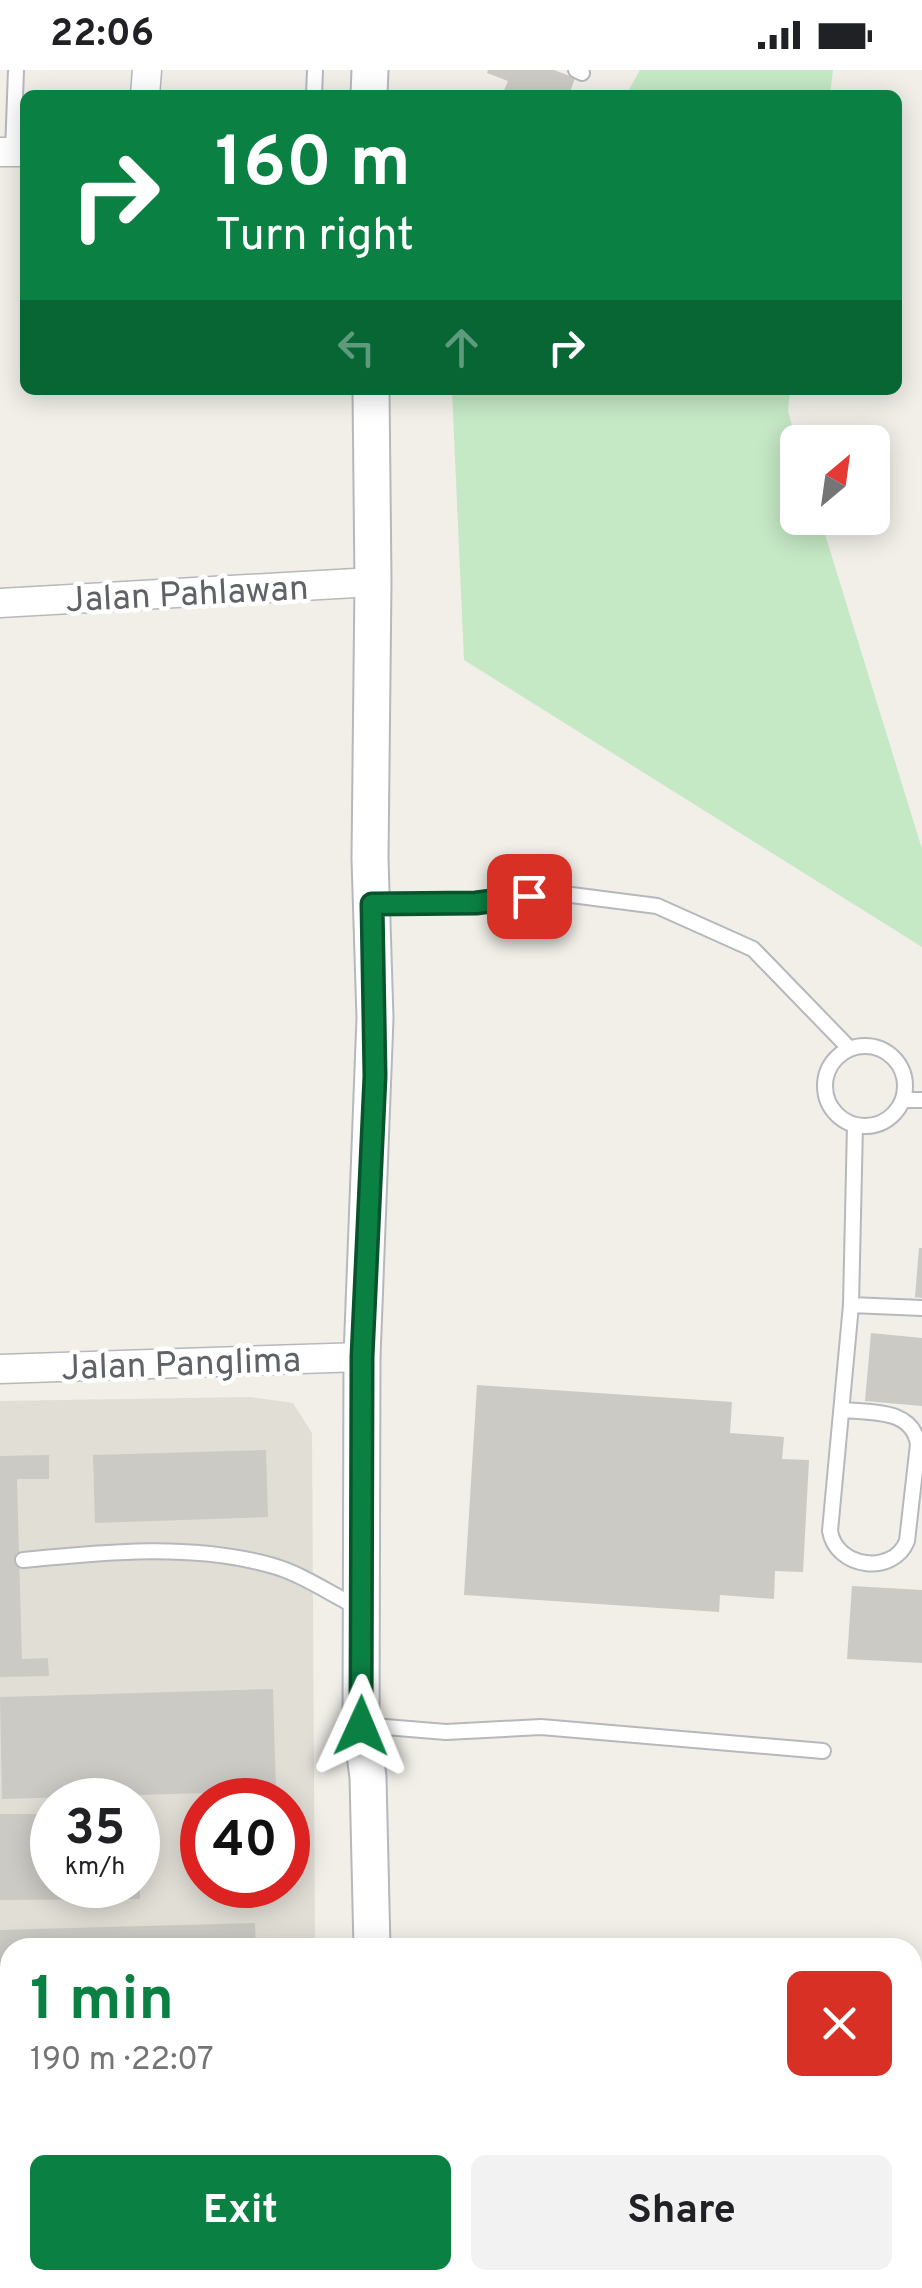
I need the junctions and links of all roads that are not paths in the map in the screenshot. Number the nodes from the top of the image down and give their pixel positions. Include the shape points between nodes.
1 (16, 70) edge
2 (13, 152) edge
3 (371, 395) edge
4 (374, 582) junction
5 (0, 603) edge
6 (372, 904) junction
7 (850, 1049) junction
8 (904, 1100) junction
9 (922, 1100) edge
10 (855, 1125) junction
11 (851, 1305) junction
12 (922, 1308) edge
13 (362, 1357) junction
14 (0, 1369) edge
15 (844, 1410) junction
16 (23, 1560) dead end
17 (362, 1609) junction
18 (361, 1726) junction
19 (823, 1751) dead end
20 (372, 1938) edge

1 - 2 lane
3 - 4 street
4 - 5 street, Jalan Pahlawan
4 - 6 street
6 - 7 lane via 476,903 556,893 657,906 753,949
6 - 13 street via 375,1076
7 - 8 lane via 886,1051 900,1064
7 - 10 lane via 827,1072 825,1088 829,1104
8 - 9 lane
8 - 10 lane via 876,1126
10 - 11 lane
11 - 12 lane
11 - 15 lane
13 - 14 street, Jalan Panglima
13 - 17 street
15 - 15 lane via 896,1416 916,1432 907,1540 892,1561 852,1559 832,1544
16 - 17 lane via 224,1555 274,1566
17 - 18 street
18 - 19 lane via 446,1732 540,1726
18 - 20 street

